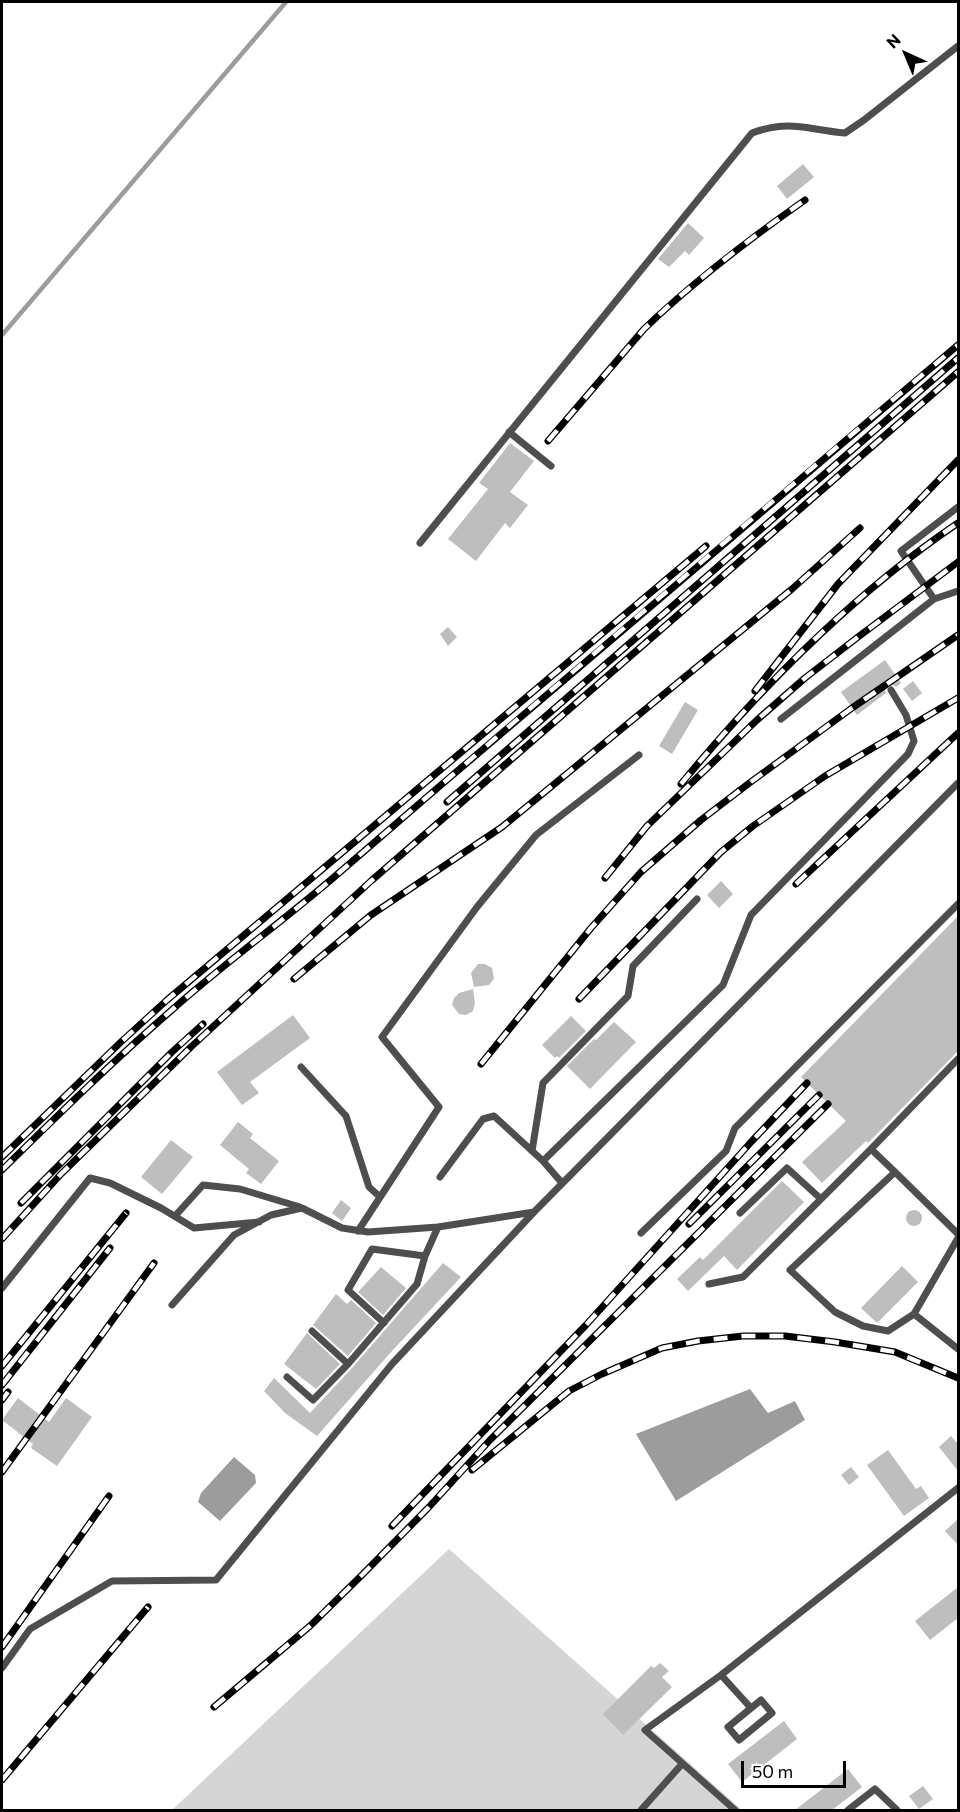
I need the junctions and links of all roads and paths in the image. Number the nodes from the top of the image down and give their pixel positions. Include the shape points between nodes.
1 (958, 46) edge
2 (509, 432) junction
3 (551, 466) dead end
4 (958, 507) edge
5 (420, 543) dead end
6 (958, 591) edge
7 (934, 599) junction
8 (891, 690) dead end
9 (781, 719) dead end
10 (639, 755) dead end
11 (958, 783) edge
12 (697, 899) dead end
13 (958, 904) edge
14 (958, 1059) edge
15 (301, 1067) dead end
16 (872, 1149) junction
17 (532, 1150) junction
18 (543, 1161) junction
19 (895, 1172) junction
20 (440, 1177) dead end
21 (562, 1183) junction
22 (380, 1197) junction
23 (821, 1199) junction
24 (302, 1208) junction
25 (534, 1212) junction
26 (740, 1213) dead end
27 (175, 1216) junction
28 (259, 1222) junction
29 (438, 1227) junction
30 (358, 1230) junction
31 (641, 1233) dead end
32 (958, 1236) edge
33 (425, 1256) junction
34 (709, 1284) dead end
35 (2, 1288) edge
36 (172, 1305) dead end
37 (914, 1314) junction
38 (384, 1323) junction
39 (312, 1330) dead end
40 (958, 1349) edge
41 (348, 1364) junction
42 (287, 1377) dead end
43 (957, 1490) edge
44 (2, 1668) edge
45 (721, 1676) junction
46 (751, 1708) junction
47 (682, 1764) junction
48 (641, 1810) edge
49 (735, 1810) edge
50 (848, 1810) edge
51 (897, 1810) edge

1 - 2 lane via 845,133 797,125 771,126 752,133
2 - 3 lane
2 - 5 lane
4 - 7 lane via 901,551
6 - 7 lane
7 - 9 lane
8 - 18 lane via 906,715 914,741 908,754 751,915 723,985
10 - 22 lane via 536,835 477,907 382,1036 440,1107
11 - 21 lane
12 - 17 lane via 633,966 628,996 543,1083
13 - 31 lane via 735,1128 726,1151
14 - 16 lane
15 - 22 lane via 346,1116 369,1187
16 - 19 lane
16 - 23 lane
17 - 18 lane
17 - 20 lane via 494,1116 483,1119
18 - 21 lane
19 - 32 lane
19 - 37 lane via 790,1270 836,1312 863,1326 888,1331
21 - 25 lane
22 - 30 lane
23 - 26 lane via 787,1168
23 - 34 lane via 743,1277
24 - 27 lane via 240,1189 203,1185
24 - 28 lane
24 - 30 lane via 342,1228
25 - 29 lane
25 - 44 lane via 392,1364 216,1580 112,1581 30,1629
27 - 28 lane via 194,1228
27 - 35 lane via 110,1183 90,1178
28 - 36 lane via 234,1235
29 - 30 lane
29 - 33 lane
32 - 37 lane
33 - 38 lane via 417,1284
33 - 38 lane via 372,1249 348,1290
37 - 40 lane
38 - 41 lane
39 - 41 lane
41 - 42 lane via 313,1400
43 - 45 lane
45 - 46 lane
45 - 47 lane via 645,1730
46 - 46 lane via 728,1727 739,1740 772,1713 761,1700
47 - 48 lane
47 - 49 lane
50 - 51 lane via 875,1789

